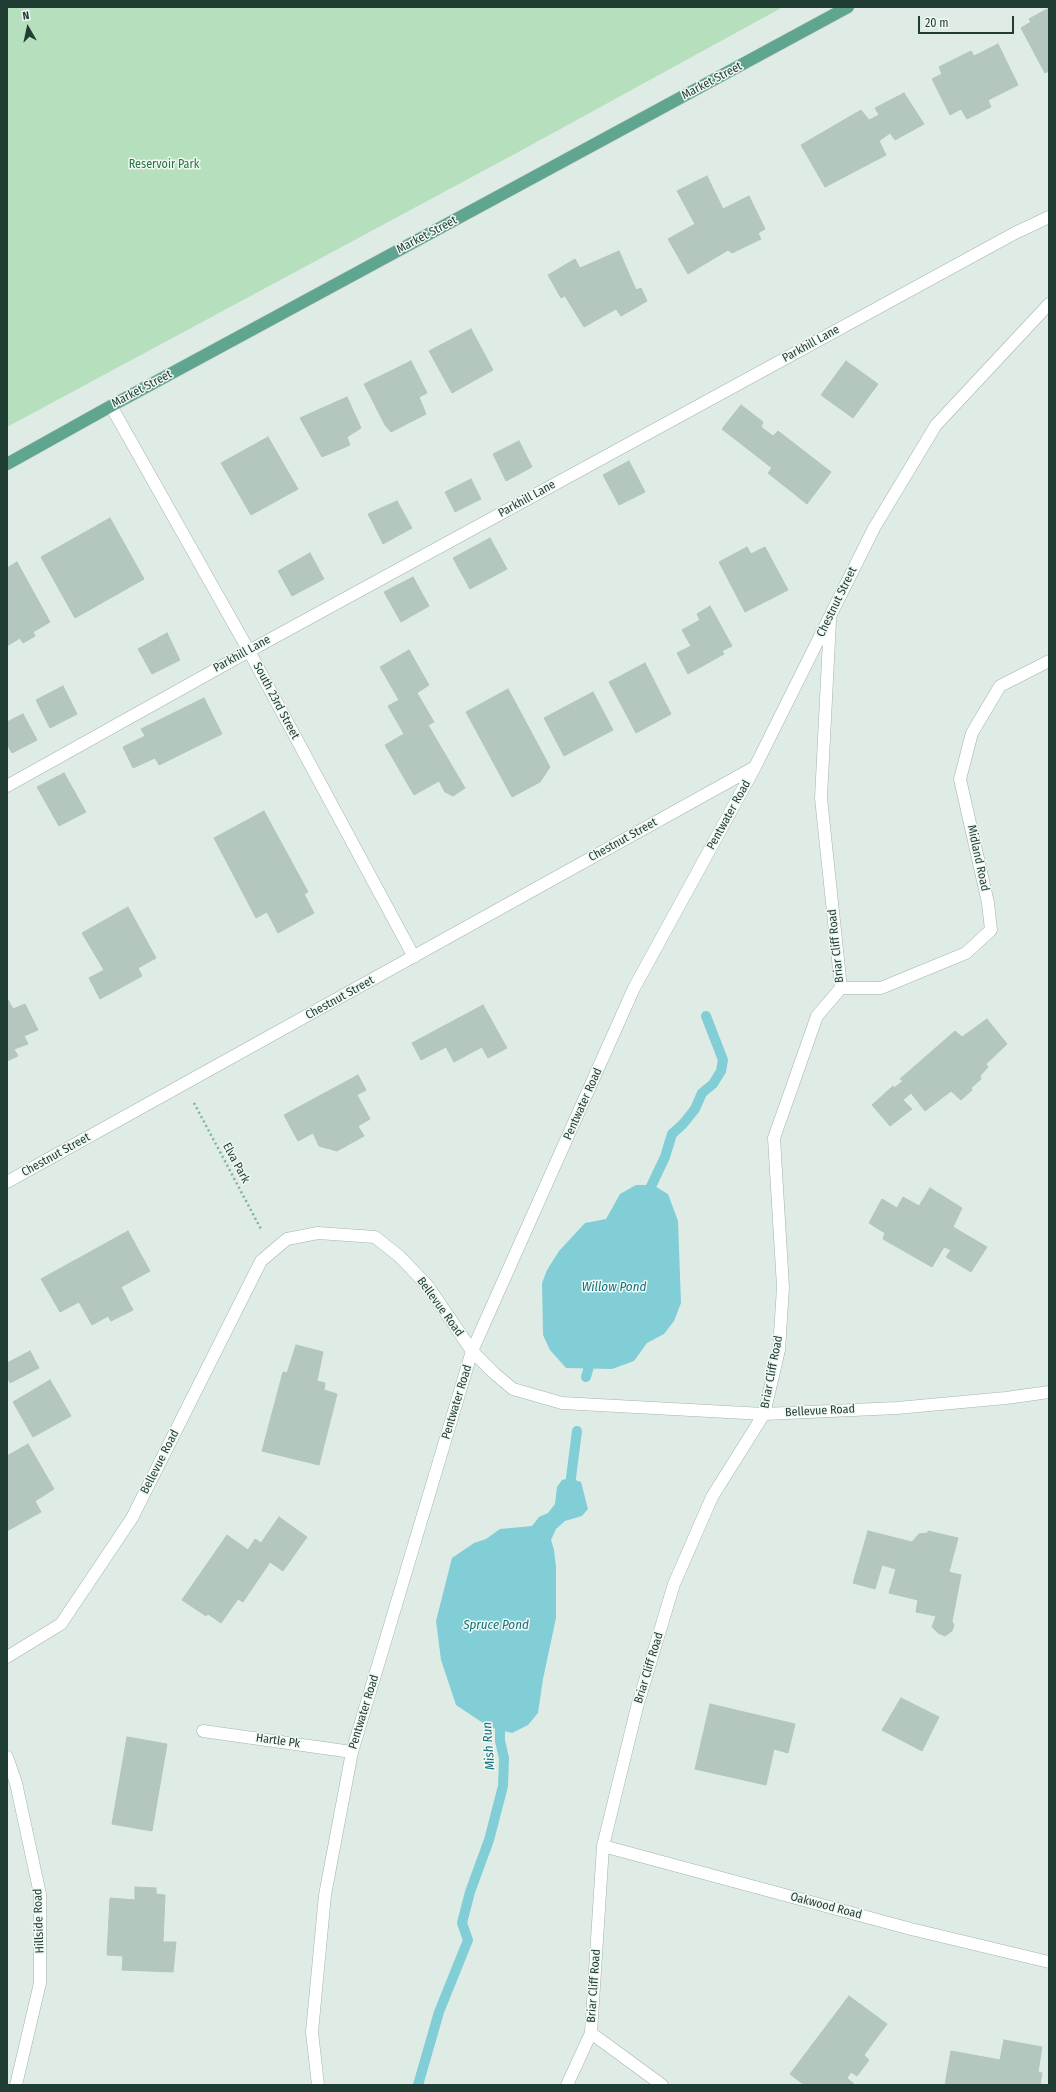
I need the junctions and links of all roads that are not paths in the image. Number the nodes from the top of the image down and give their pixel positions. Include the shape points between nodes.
1 (848, 7) edge
2 (1049, 217) edge
3 (1049, 304) edge
4 (111, 406) junction
5 (7, 464) edge
6 (831, 615) junction
7 (249, 650) junction
8 (1049, 661) edge
9 (755, 767) junction
10 (7, 786) edge
11 (414, 957) junction
12 (841, 988) junction
13 (7, 1182) edge
14 (472, 1351) junction
15 (1049, 1392) edge
16 (764, 1414) junction
17 (7, 1657) edge
18 (204, 1731) dead end
19 (352, 1752) junction
20 (7, 1757) edge
21 (603, 1846) junction
22 (1049, 1962) edge
23 (591, 2033) junction
24 (16, 2085) edge
25 (318, 2085) edge
26 (567, 2085) edge
27 (662, 2085) edge

1 - 4 main road, Market Street
2 - 7 street, Parkhill Lane via 1015,233
3 - 6 street, Chestnut Street via 936,425 874,528
4 - 5 main road, Market Street
4 - 7 street, South 23rd Street
6 - 9 street, Chestnut Street
6 - 12 street, Briar Cliff Road via 821,798
7 - 10 street, Parkhill Lane
7 - 11 street, South 23rd Street
8 - 12 street, Midland Road via 1000,686 972,733 960,779 988,903 991,930 966,953 881,988
9 - 11 street, Chestnut Street
9 - 14 street, Pentwater Road via 634,988
11 - 13 street, Chestnut Street
12 - 16 street, Briar Cliff Road via 817,1016 774,1138 783,1287 779,1350
14 - 16 street, Bellevue Road via 513,1389 562,1403
14 - 17 street, Bellevue Road via 427,1285 399,1256 375,1237 318,1233 287,1239 261,1262 132,1518 61,1624
14 - 19 street, Pentwater Road
15 - 16 street, Bellevue Road via 897,1408
16 - 21 street, Briar Cliff Road via 712,1497 674,1584 637,1707
18 - 19 street, Hartle Pk
19 - 25 street, Pentwater Road via 325,1895 312,2032
20 - 24 street, Hillside Road via 16,1783 40,1894 40,1982
21 - 22 street, Oakwood Road via 903,1927
21 - 23 street, Briar Cliff Road
23 - 26 street, Briar Cliff Road
23 - 27 street

